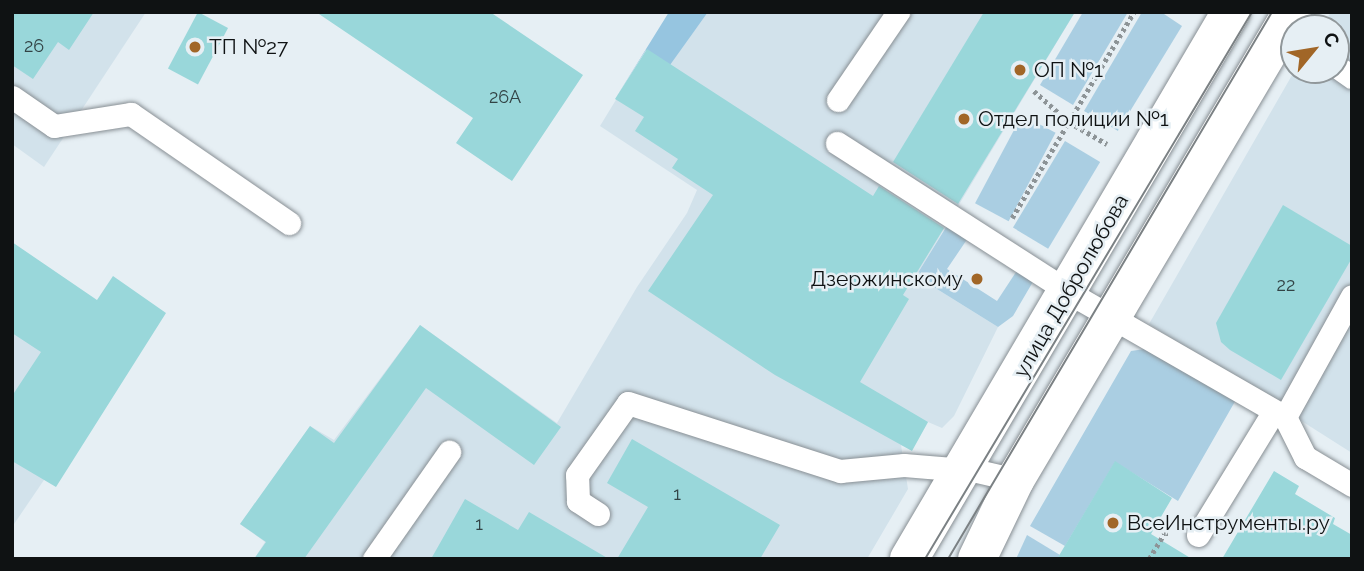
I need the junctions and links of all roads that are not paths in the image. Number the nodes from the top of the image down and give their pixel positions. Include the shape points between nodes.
1 (898, 12) edge
2 (1231, 12) edge
3 (1280, 42) edge
4 (12, 97) edge
5 (838, 100) dead end
6 (837, 143) dead end
7 (289, 223) dead end
8 (1069, 291) junction
9 (1352, 296) edge
10 (1112, 317) junction
11 (1280, 414) junction
12 (449, 452) dead end
13 (962, 470) junction
14 (1015, 480) junction
15 (1352, 485) edge
16 (598, 514) dead end
17 (1198, 534) dead end
18 (374, 559) edge
19 (909, 559) edge
20 (977, 559) edge

1 - 5 lane
2 - 8 main road, улица Добролюбова
3 - 10 main road
4 - 7 lane via 54,126 131,114
6 - 8 lane
8 - 10 lane
8 - 13 main road, улица Добролюбова
9 - 11 lane
10 - 11 lane
10 - 14 main road
11 - 15 lane via 1305,457
11 - 17 lane
12 - 18 lane
13 - 14 lane
13 - 16 lane via 904,465 840,471 628,403 577,475 578,500
13 - 19 main road, улица Добролюбова
14 - 20 main road

